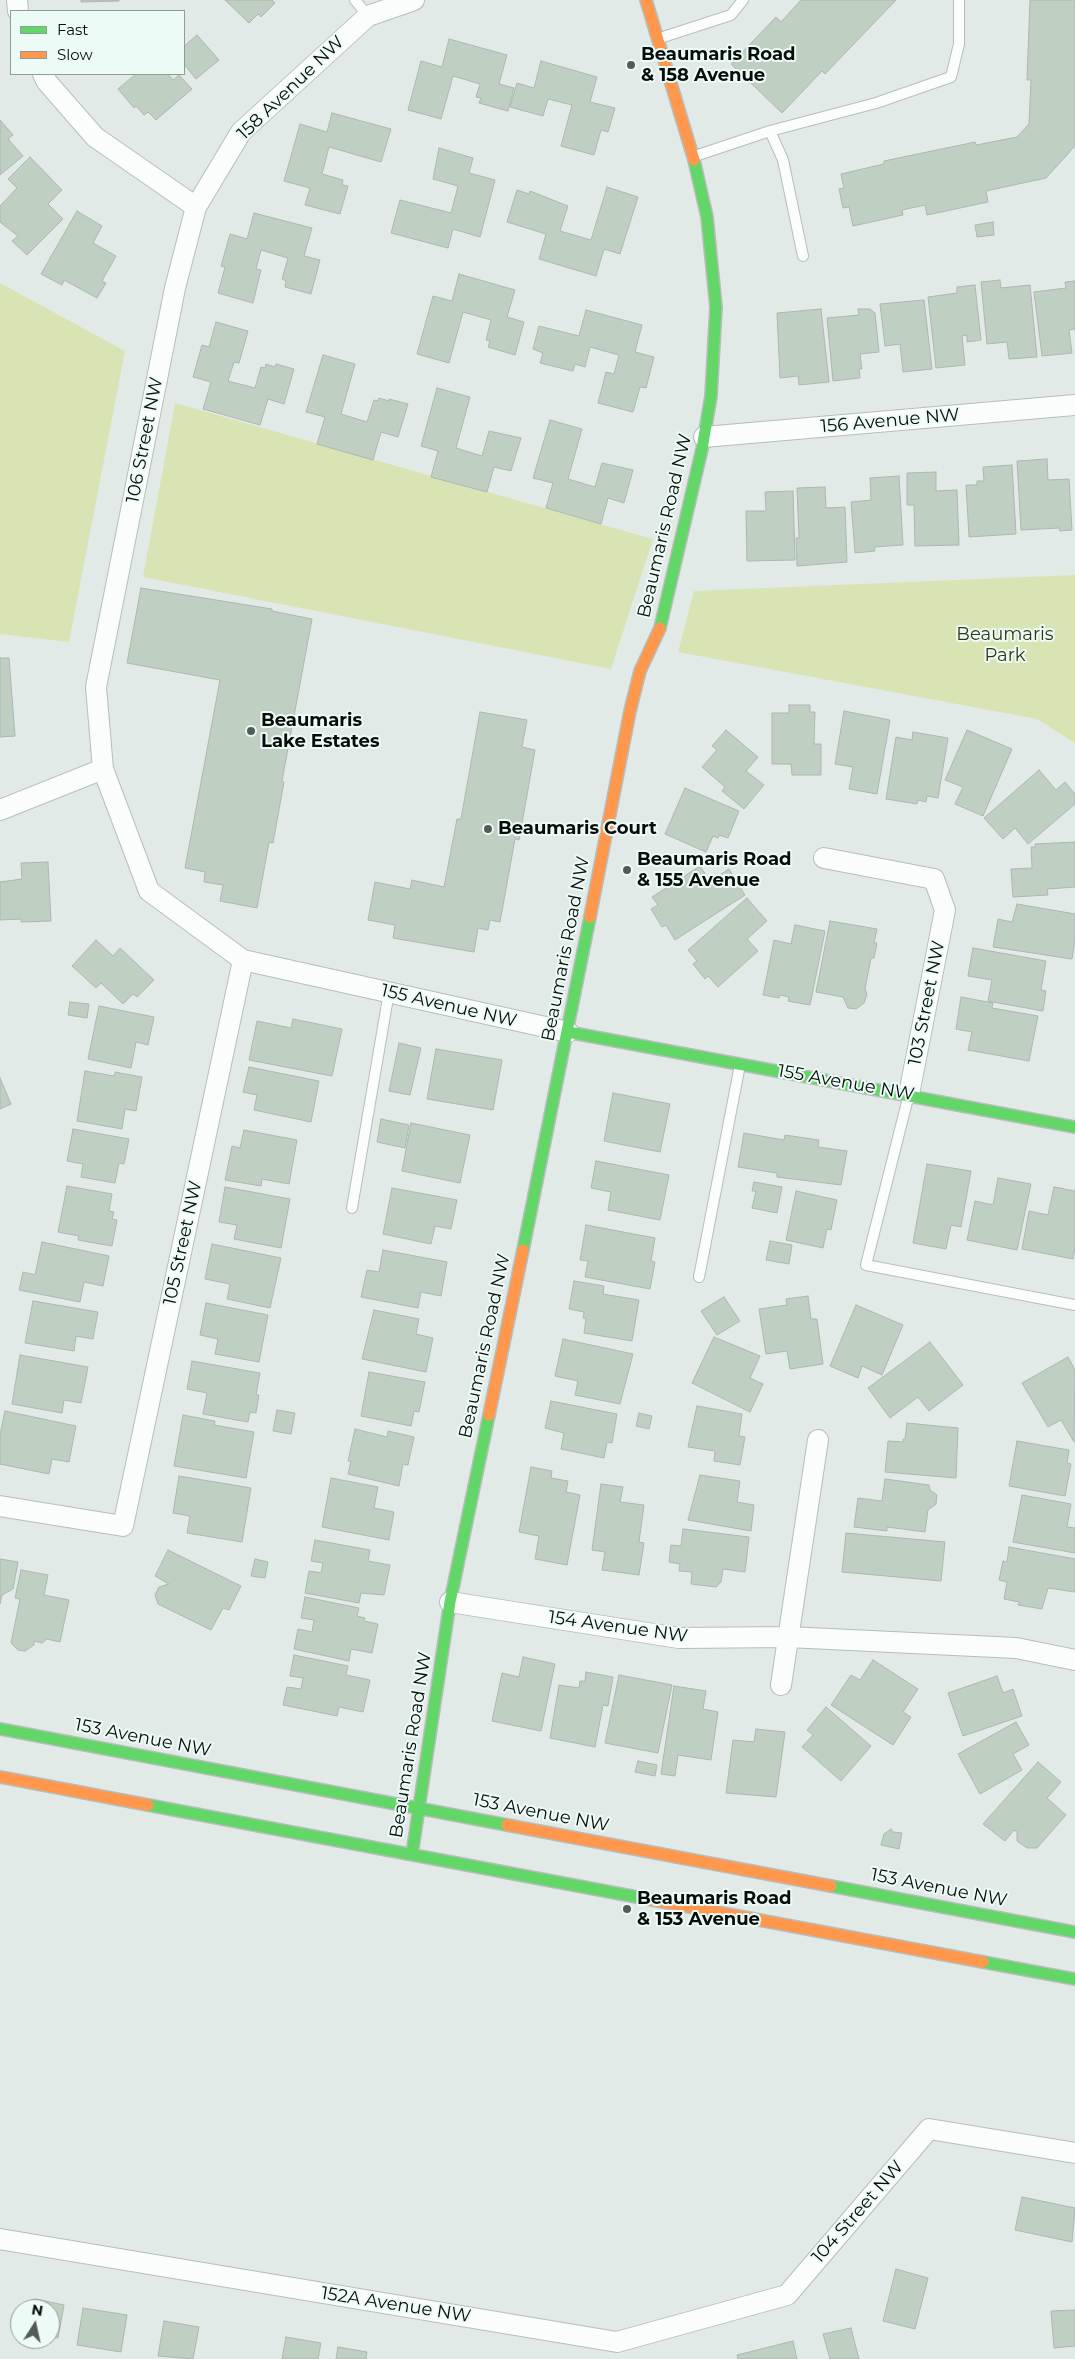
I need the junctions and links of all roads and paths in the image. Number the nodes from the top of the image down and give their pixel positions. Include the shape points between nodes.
1 (355, 0) edge
2 (414, 0) edge
3 (646, 0) edge
4 (743, 0) edge
5 (959, 0) edge
6 (368, 16) junction
7 (658, 39) junction
8 (44, 75) edge
9 (770, 131) junction
10 (693, 157) junction
11 (196, 207) junction
12 (802, 256) dead end
13 (1075, 405) edge
14 (704, 438) junction
15 (103, 769) junction
16 (0, 810) edge
17 (824, 858) dead end
18 (243, 960) junction
19 (389, 992) junction
20 (568, 1032) junction
21 (741, 1064) junction
22 (909, 1094) junction
23 (1075, 1127) edge
24 (352, 1208) dead end
25 (699, 1277) dead end
26 (1075, 1305) edge
27 (818, 1440) dead end
28 (0, 1506) edge
29 (450, 1602) junction
30 (788, 1637) junction
31 (1075, 1660) edge
32 (780, 1685) dead end
33 (0, 1729) edge
34 (0, 1777) edge
35 (420, 1807) junction
36 (412, 1854) junction
37 (1075, 1932) edge
38 (1075, 1978) edge
39 (1075, 2153) edge
40 (0, 2239) edge
41 (787, 2295) joint

1 - 6 lane
2 - 6 street, 158 Avenue NW
3 - 7 street, Beaumaris Road NW
4 - 7 lane via 731,15
5 - 9 lane via 959,44 951,78 876,103
6 - 11 street, 158 Avenue NW via 240,132
7 - 10 street, Beaumaris Road NW
8 - 11 street via 95,137
9 - 10 lane
9 - 12 lane via 783,160
10 - 14 street, Beaumaris Road NW via 707,217 716,307 715,361
11 - 15 street, 106 Street NW via 175,288 96,687
13 - 14 street, 156 Avenue NW
14 - 20 street, Beaumaris Road NW via 663,623 640,671 630,711
15 - 16 street
15 - 18 street, 155 Avenue NW via 149,891
17 - 22 street, 103 Street NW via 934,879 945,910
18 - 19 street, 155 Avenue NW
18 - 28 street, 105 Street NW via 123,1526
19 - 20 street, 155 Avenue NW
19 - 24 lane
20 - 21 street, 155 Avenue NW
20 - 29 street, Beaumaris Road NW
21 - 22 street, 155 Avenue NW
21 - 25 lane
22 - 23 street, 155 Avenue NW
22 - 26 lane, 103 Street NW via 866,1265
27 - 30 street
29 - 30 street, 154 Avenue NW via 679,1638
29 - 35 street, Beaumaris Road NW
30 - 31 street, 154 Avenue NW via 1016,1648
30 - 32 street
33 - 35 street, 153 Avenue NW
34 - 36 street
35 - 36 street, Beaumaris Road NW
35 - 37 street, 153 Avenue NW
36 - 38 street
39 - 41 street, 104 Street NW via 929,2130
40 - 41 street, 152A Avenue NW via 617,2342

